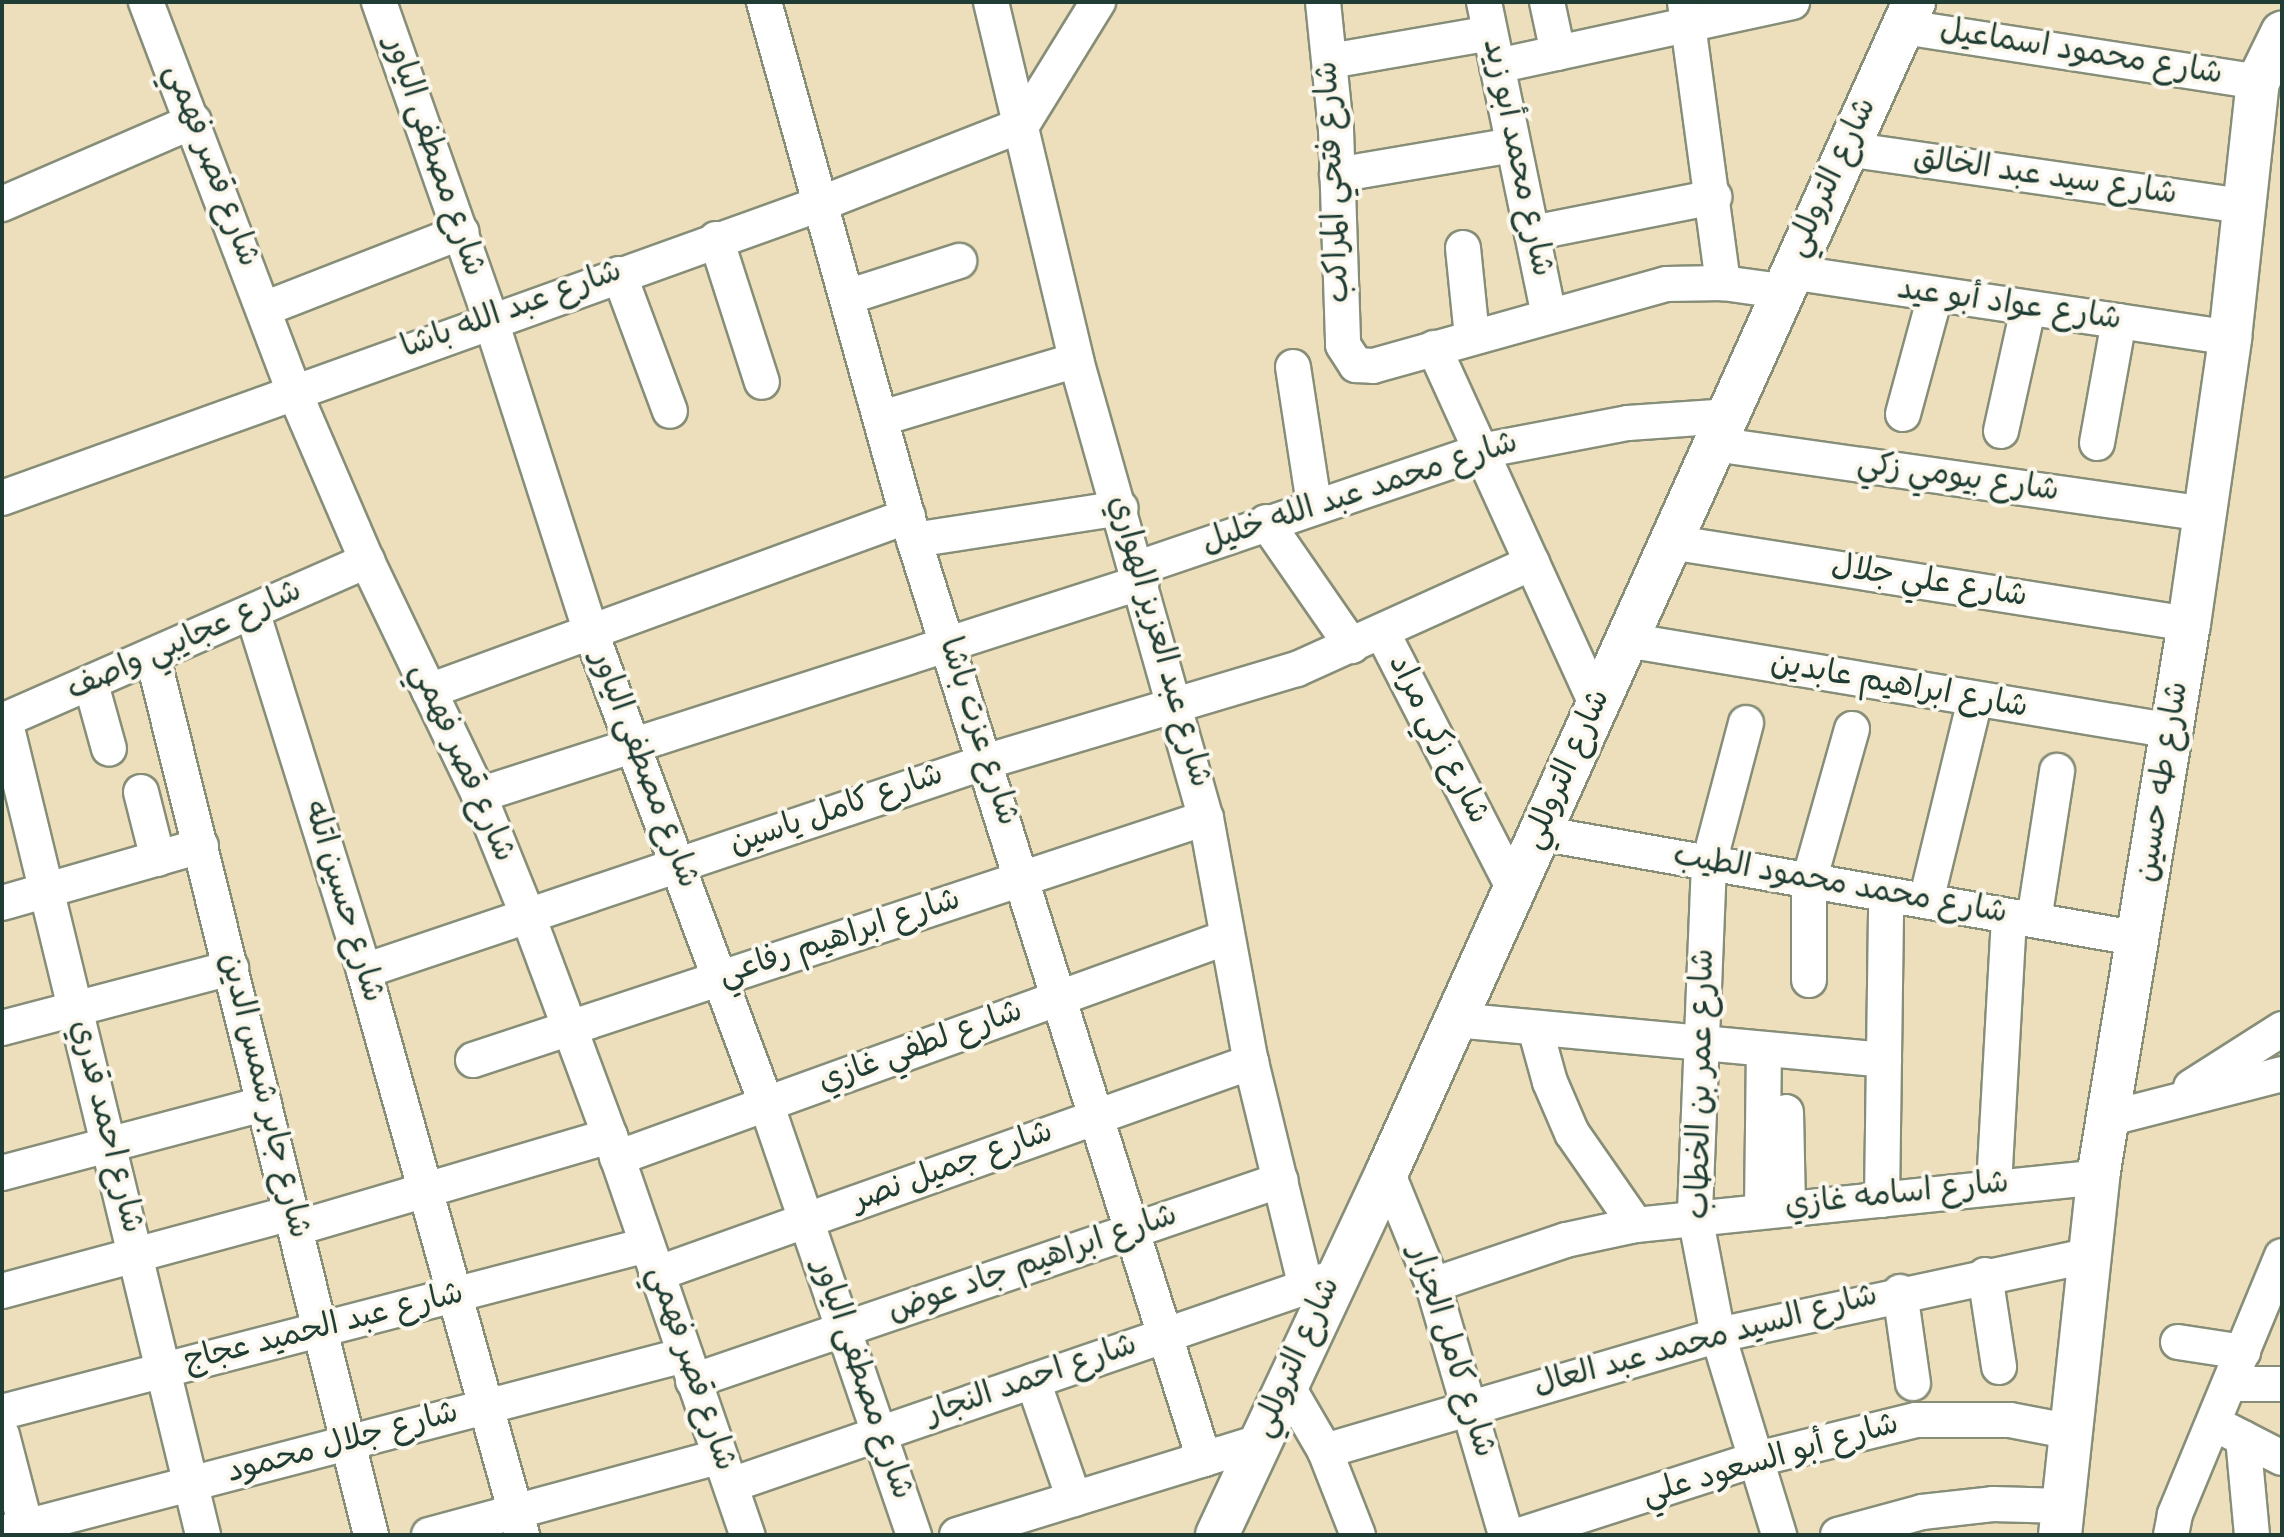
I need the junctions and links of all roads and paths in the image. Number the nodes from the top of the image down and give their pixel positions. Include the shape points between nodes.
1 (146, 2) edge
2 (379, 2) edge
3 (764, 2) edge
4 (991, 2) edge
5 (1098, 2) edge
6 (1323, 2) edge
7 (1547, 2) edge
8 (1792, 2) edge
9 (1687, 13) edge
10 (1909, 14) edge
11 (1487, 17) edge
12 (2282, 33) edge
13 (1558, 53) junction
14 (1330, 61) junction
15 (1497, 66) junction
16 (2258, 82) junction
17 (194, 121) junction
18 (1022, 125) junction
19 (1512, 145) junction
20 (1847, 149) junction
21 (1337, 175) junction
22 (1714, 197) junction
23 (2, 204) edge
24 (820, 204) junction
25 (2243, 206) junction
26 (461, 232) junction
27 (1532, 233) junction
28 (716, 239) junction
29 (1463, 248) dead end
30 (959, 261) dead end
31 (619, 274) junction
32 (1785, 282) junction
33 (1723, 283) junction
34 (1935, 296) junction
35 (847, 297) junction
36 (264, 309) junction
37 (2028, 309) junction
38 (1549, 315) junction
39 (490, 318) junction
40 (2119, 321) junction
41 (1472, 337) junction
42 (2230, 338) junction
43 (1434, 348) junction
44 (1076, 360) junction
45 (1349, 360) joint
46 (1293, 367) dead end
47 (762, 382) dead end
48 (293, 389) junction
49 (670, 411) dead end
50 (1903, 414) dead end
51 (882, 418) junction
52 (1721, 430) junction
53 (2001, 431) dead end
54 (2097, 443) dead end
55 (1481, 451) junction
56 (2, 498) edge
57 (1314, 505) junction
58 (1121, 508) junction
59 (2201, 513) junction
60 (1266, 522) junction
61 (911, 528) junction
62 (1670, 542) junction
63 (367, 561) junction
64 (1532, 563) junction
65 (1140, 575) junction
66 (253, 614) junction
67 (2189, 624) junction
68 (591, 633) junction
69 (1367, 639) junction
70 (1626, 640) junction
71 (949, 643) junction
72 (153, 658) junction
73 (91, 684) junction
74 (429, 691) junction
75 (1975, 700) junction
76 (1177, 705) junction
77 (1597, 705) junction
78 (3, 721) edge
79 (1746, 723) dead end
80 (1852, 729) dead end
81 (2172, 731) junction
82 (634, 745) junction
83 (109, 749) dead end
84 (988, 761) junction
85 (2057, 771) dead end
86 (141, 792) dead end
87 (479, 795) junction
88 (1206, 818) junction
89 (1539, 833) junction
90 (201, 846) junction
91 (158, 859) junction
92 (1709, 863) junction
93 (679, 865) junction
94 (1023, 878) junction
95 (1809, 881) junction
96 (1514, 889) junction
97 (45, 891) junction
98 (1886, 895) junction
99 (1926, 901) junction
100 (2, 903) edge
101 (528, 916) junction
102 (2021, 918) junction
103 (1225, 938) junction
104 (2140, 939) junction
105 (231, 968) junction
106 (364, 971) junction
107 (721, 977) junction
108 (1809, 980) dead end
109 (1060, 998) junction
110 (76, 1008) junction
111 (1455, 1020) junction
112 (2, 1028) edge
113 (571, 1028) junction
114 (1535, 1028) junction
115 (2282, 1029) edge
116 (1702, 1043) junction
117 (1764, 1049) junction
118 (473, 1060) dead end
119 (1884, 1060) junction
120 (1251, 1062) junction
121 (2282, 1074) edge
122 (766, 1103) junction
123 (264, 1104) junction
124 (2165, 1104) junction
125 (1786, 1112) dead end
126 (1097, 1117) junction
127 (2107, 1119) junction
128 (109, 1145) junction
129 (614, 1147) junction
130 (1387, 1172) junction
131 (2, 1173) edge
132 (2098, 1177) junction
133 (1281, 1180) junction
134 (1994, 1186) junction
135 (425, 1191) junction
136 (1882, 1200) junction
137 (1775, 1209) junction
138 (1695, 1216) junction
139 (294, 1220) junction
140 (807, 1221) junction
141 (1636, 1225) junction
142 (1136, 1229) junction
143 (136, 1255) junction
144 (2092, 1255) junction
145 (2282, 1256) edge
146 (652, 1260) junction
147 (1985, 1275) junction
148 (1320, 1282) junction
149 (1433, 1285) junction
150 (2, 1291) edge
151 (1900, 1292) junction
152 (454, 1295) junction
153 (844, 1329) junction
154 (320, 1330) junction
155 (1167, 1335) junction
156 (1718, 1335) junction
157 (2178, 1342) dead end
158 (2243, 1352) junction
159 (1999, 1367) dead end
160 (689, 1368) junction
161 (164, 1370) junction
162 (1033, 1381) junction
163 (1913, 1383) dead end
164 (1286, 1384) junction
165 (2230, 1384) junction
166 (2282, 1384) edge
167 (1469, 1405) junction
168 (485, 1407) junction
169 (2, 1412) edge
170 (2228, 1431) junction
171 (2073, 1432) junction
172 (881, 1433) junction
173 (2, 1435) edge
174 (1260, 1442) junction
175 (348, 1443) junction
176 (1325, 1451) junction
177 (2282, 1458) edge
178 (1204, 1459) junction
179 (1757, 1459) junction
180 (725, 1471) junction
181 (190, 1484) junction
182 (1074, 1499) junction
183 (2062, 1521) edge
184 (519, 1523) edge
185 (19, 1532) edge
186 (203, 1535) edge
187 (371, 1535) edge
188 (429, 1535) edge
189 (747, 1535) edge
190 (914, 1535) edge
191 (957, 1535) edge
192 (1217, 1535) edge
193 (1358, 1535) edge
194 (1506, 1535) edge
195 (1520, 1535) edge
196 (1779, 1535) edge
197 (1838, 1535) edge
198 (2171, 1535) edge
199 (2252, 1535) edge

1 - 17 street, شارع قصر فهمي
2 - 26 street, شارع مصطفى الياور
3 - 24 street, شارع عزت باشا
4 - 18 street, شارع عبد العزيز الهواري
5 - 18 street
6 - 14 street, شارع فتحي المراكب
7 - 13 street
8 - 9 street
9 - 13 street
9 - 22 street
10 - 16 street, شارع محمود اسماعيل
10 - 20 street, شارع التروللي
11 - 14 street
11 - 15 street, شارع محمد أبو زيد
12 - 16 street, شارع طه حسين
13 - 15 street
14 - 21 street, شارع فتحي المراكب
15 - 19 street, شارع محمد أبو زيد
16 - 25 street, شارع طه حسين
17 - 23 street
17 - 36 street, شارع قصر فهمي
18 - 24 street, شارع عبد الله باشا
18 - 44 street, شارع عبد العزيز الهواري
19 - 21 street
19 - 27 street, شارع محمد أبو زيد
20 - 25 street, شارع سيد عبد الخالق
20 - 32 street, شارع التروللي
21 - 45 street, شارع فتحي المراكب via 1343,345
22 - 27 street
22 - 33 street
24 - 28 street, شارع عبد الله باشا
24 - 35 street, شارع عزت باشا
25 - 42 street, شارع طه حسين
26 - 36 street
26 - 39 street, شارع مصطفى الياور
27 - 38 street, شارع محمد أبو زيد
28 - 31 street, شارع عبد الله باشا
28 - 47 street
29 - 41 street
30 - 35 street
31 - 39 street, شارع عبد الله باشا
31 - 49 street
32 - 33 street, شارع عواد أبو عيد
32 - 34 street, شارع عواد أبو عيد
32 - 52 street, شارع التروللي
33 - 38 street, شارع عواد أبو عيد via 1666,284
34 - 37 street, شارع عواد أبو عيد
34 - 50 street
35 - 51 street, شارع عزت باشا
36 - 48 street, شارع قصر فهمي
37 - 40 street, شارع عواد أبو عيد
37 - 53 street
38 - 41 street, شارع عواد أبو عيد
39 - 48 street, شارع عبد الله باشا
39 - 68 street, شارع مصطفى الياور
40 - 42 street, شارع عواد أبو عيد
40 - 54 street
41 - 43 street, شارع عواد أبو عيد
42 - 59 street, شارع طه حسين
43 - 45 street, شارع عواد أبو عيد via 1373,366
43 - 55 street
44 - 51 street
44 - 58 street, شارع عبد العزيز الهواري
46 - 57 street
48 - 56 street, شارع عبد الله باشا
48 - 63 street, شارع قصر فهمي
51 - 61 street, شارع عزت باشا
52 - 55 street, شارع محمد عبد الله خليل via 1578,430
52 - 59 street, شارع بيومي زكي
52 - 62 street, شارع التروللي
55 - 57 street, شارع محمد عبد الله خليل
55 - 64 street
57 - 60 street, شارع محمد عبد الله خليل
58 - 61 street
58 - 65 street, شارع عبد العزيز الهواري
59 - 67 street, شارع طه حسين
60 - 65 street, شارع محمد عبد الله خليل
60 - 69 street, شارع زكي مراد
61 - 68 street
61 - 71 street, شارع عزت باشا
62 - 67 street, شارع علي جلال
62 - 70 street, شارع التروللي
63 - 66 street, شارع عجايبي واصف
63 - 74 street, شارع قصر فهمي
64 - 69 street, شارع كامل ياسين
64 - 77 street
65 - 71 street, شارع محمد عبد الله خليل
65 - 76 street, شارع عبد العزيز الهواري
66 - 72 street, شارع عجايبي واصف
66 - 106 street, شارع حسين اتله
67 - 81 street, شارع طه حسين
68 - 74 street
68 - 82 street, شارع مصطفى الياور
69 - 76 street, شارع كامل ياسين
69 - 96 street, شارع زكي مراد
70 - 75 street, شارع ابراهيم عابدين
70 - 77 street, شارع التروللي
71 - 82 street, شارع محمد عبد الله خليل
71 - 84 street, شارع عزت باشا
72 - 73 street, شارع عجايبي واصف
72 - 90 street, شارع جابر شمس الدين
73 - 78 street, شارع عجايبي واصف
73 - 83 street
74 - 87 street, شارع قصر فهمي
75 - 81 street, شارع ابراهيم عابدين
75 - 99 street
76 - 84 street, شارع كامل ياسين
76 - 88 street, شارع عبد العزيز الهواري
77 - 89 street, شارع التروللي
78 - 97 street, شارع احمد قدري
79 - 92 street, شارع عمر بن الخطاب
80 - 95 street
81 - 104 street, شارع طه حسين
82 - 87 street, شارع محمد عبد الله خليل
82 - 93 street, شارع مصطفى الياور
84 - 93 street, شارع كامل ياسين
84 - 94 street, شارع عزت باشا
85 - 102 street
86 - 91 street
87 - 101 street, شارع قصر فهمي
88 - 94 street, شارع ابراهيم رفاعي
88 - 103 street, شارع عبد العزيز الهواري
89 - 92 street, شارع محمد محمود الطيب
89 - 96 street, شارع التروللي
90 - 91 street
90 - 105 street, شارع جابر شمس الدين
91 - 97 street
92 - 95 street, شارع محمد محمود الطيب
92 - 116 street, شارع عمر بن الخطاب
93 - 101 street, شارع كامل ياسين
93 - 107 street, شارع مصطفى الياور
94 - 107 street, شارع ابراهيم رفاعي
94 - 109 street, شارع عزت باشا
95 - 98 street, شارع محمد محمود الطيب
95 - 108 street
96 - 111 street, شارع التروللي
97 - 100 street
97 - 110 street, شارع احمد قدري
98 - 99 street, شارع محمد محمود الطيب
98 - 119 street
99 - 102 street, شارع محمد محمود الطيب
101 - 106 street, شارع كامل ياسين
101 - 113 street, شارع قصر فهمي
102 - 104 street, شارع محمد محمود الطيب
102 - 134 street
103 - 109 street, شارع لطفي غازي
103 - 120 street, شارع عبد العزيز الهواري
104 - 127 street, شارع طه حسين
105 - 110 street
105 - 123 street, شارع جابر شمس الدين
106 - 135 street, شارع حسين اتله
107 - 113 street, شارع ابراهيم رفاعي
107 - 122 street, شارع مصطفى الياور
109 - 122 street, شارع لطفي غازي
109 - 126 street, شارع عزت باشا
110 - 112 street
110 - 128 street, شارع احمد قدري
111 - 114 street
111 - 130 street, شارع التروللي
113 - 118 street, شارع ابراهيم رفاعي
113 - 129 street, شارع قصر فهمي
114 - 116 street
114 - 141 street via 1572,1133
115 - 124 street
116 - 117 street
116 - 138 street, شارع عمر بن الخطاب
117 - 119 street
117 - 137 street
119 - 136 street
120 - 126 street, شارع جميل نصر
120 - 133 street, شارع عبد العزيز الهواري
121 - 124 street
122 - 129 street, شارع لطفي غازي
122 - 140 street, شارع مصطفى الياور
123 - 128 street
123 - 139 street, شارع جابر شمس الدين
124 - 127 street
125 - 137 street
126 - 140 street, شارع جميل نصر
126 - 142 street, شارع عزت باشا
127 - 132 street, شارع طه حسين
128 - 131 street
128 - 143 street, شارع احمد قدري
129 - 135 street, شارع لطفي غازي
129 - 146 street, شارع قصر فهمي
130 - 148 street, شارع التروللي
130 - 149 street, شارع كامل الجزار
132 - 134 street, شارع اسامه غازي
132 - 144 street, شارع طه حسين
133 - 142 street, شارع ابراهيم جاد عوض
133 - 148 street, شارع عبد العزيز الهواري
134 - 136 street, شارع اسامه غازي
135 - 139 street, شارع لطفي غازي
135 - 152 street, شارع حسين اتله
136 - 137 street, شارع اسامه غازي
137 - 138 street, شارع اسامه غازي
138 - 141 street, شارع اسامه غازي
138 - 156 street, شارع عمر بن الخطاب
139 - 143 street, شارع لطفي غازي
139 - 154 street, شارع جابر شمس الدين
140 - 146 street, شارع جميل نصر
140 - 153 street, شارع مصطفى الياور
141 - 149 street, شارع اسامه غازي via 1566,1240
142 - 153 street, شارع ابراهيم جاد عوض
142 - 155 street, شارع عزت باشا
143 - 150 street, شارع لطفي غازي
143 - 161 street, شارع احمد قدري
144 - 147 street, شارع السيد محمد عبد العال
144 - 171 street, شارع طه حسين
145 - 158 street
146 - 152 street, شارع عبد الحميد عجاج
146 - 160 street, شارع قصر فهمي
147 - 151 street, شارع السيد محمد عبد العال
147 - 159 street
148 - 155 street, شارع احمد النجار
148 - 164 street, شارع التروللي
149 - 167 street, شارع كامل الجزار
151 - 156 street, شارع السيد محمد عبد العال
151 - 163 street
152 - 154 street, شارع عبد الحميد عجاج
152 - 168 street, شارع حسين اتله
153 - 160 street, شارع ابراهيم جاد عوض
153 - 172 street, شارع مصطفى الياور
154 - 161 street, شارع عبد الحميد عجاج
154 - 175 street, شارع جابر شمس الدين
155 - 162 street, شارع احمد النجار
155 - 178 street, شارع عزت باشا
156 - 167 street, شارع السيد محمد عبد العال
156 - 179 street, شارع عمر بن الخطاب
157 - 158 street
158 - 165 street
160 - 168 street, شارع جلال محمود
160 - 180 street, شارع قصر فهمي
161 - 169 street, شارع عبد الحميد عجاج
161 - 181 street, شارع احمد قدري
162 - 172 street, شارع احمد النجار
162 - 182 street
164 - 174 street, شارع التروللي
164 - 176 street
165 - 166 street
165 - 170 street
167 - 176 street, شارع السيد محمد عبد العال
167 - 194 street, شارع كامل الجزار
168 - 175 street, شارع جلال محمود
168 - 184 street, شارع حسين اتله
170 - 177 street
170 - 198 street via 2175,1514
170 - 199 street
171 - 179 street, شارع أبو السعود علي via 2010,1420 1916,1420
171 - 183 street, شارع طه حسين
172 - 180 street, شارع احمد النجار
172 - 190 street, شارع مصطفى الياور
173 - 185 street
174 - 178 street
174 - 192 street, شارع التروللي
175 - 181 street, شارع جلال محمود
175 - 187 street, شارع جابر شمس الدين
176 - 193 street
178 - 182 street
179 - 195 street, شارع أبو السعود علي
179 - 196 street, شارع عمر بن الخطاب
180 - 184 street, شارع احمد النجار
180 - 189 street, شارع قصر فهمي
181 - 185 street, شارع جلال محمود
181 - 186 street, شارع احمد قدري
182 - 191 street
183 - 197 street via 1993,1504 1922,1512
184 - 188 street, شارع احمد النجار

